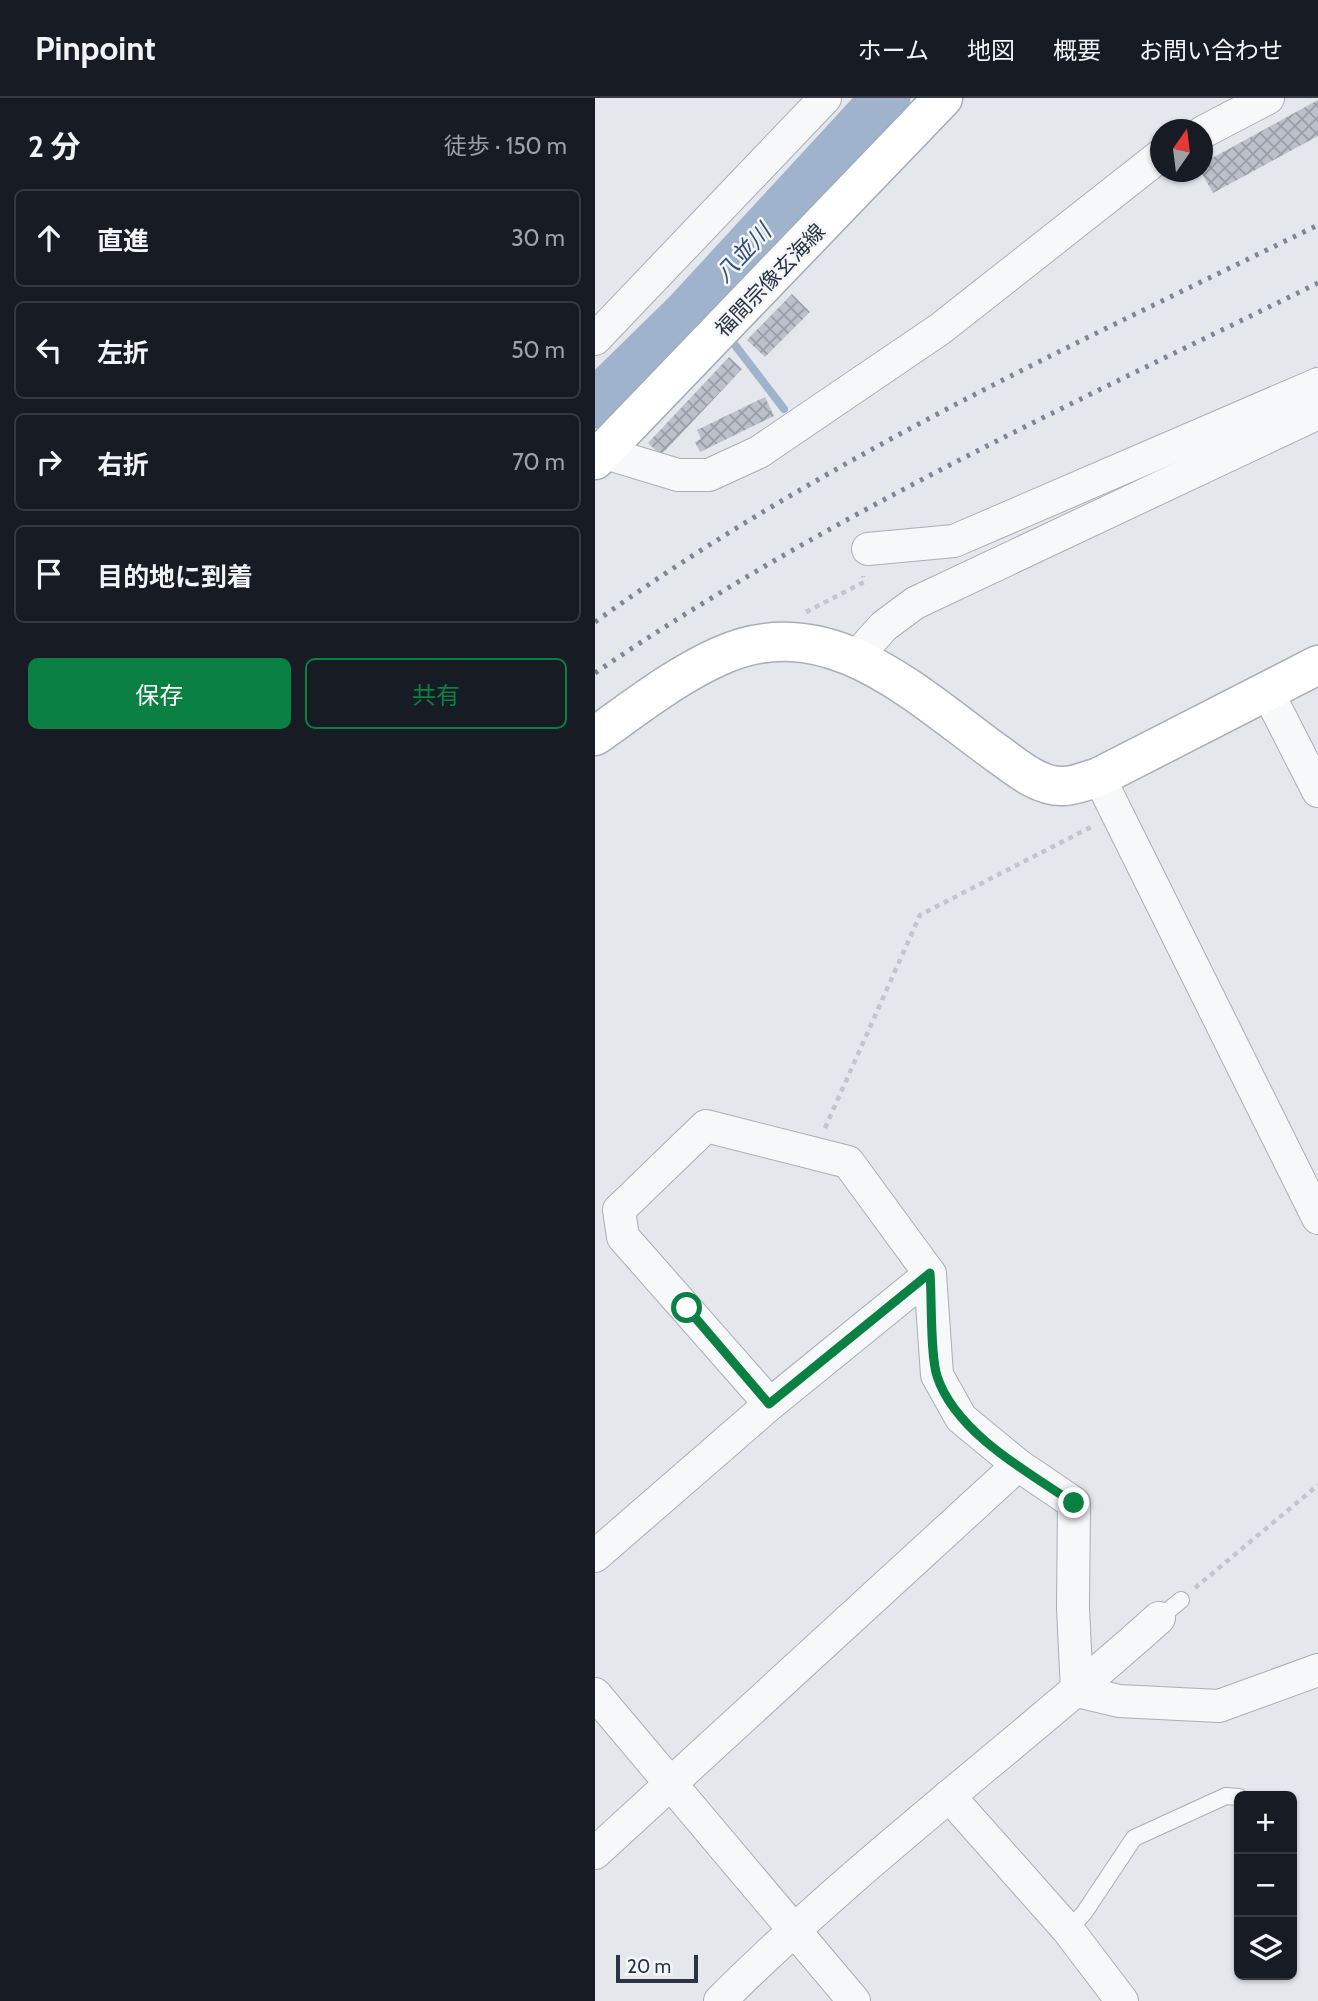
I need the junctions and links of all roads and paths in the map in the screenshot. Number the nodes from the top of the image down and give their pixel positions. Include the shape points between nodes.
1 (825, 98) edge
2 (943, 98) edge
3 (1268, 98) edge
4 (1213, 126) edge
5 (1150, 163) edge
6 (595, 339) edge
7 (1318, 384) edge
8 (1318, 413) edge
9 (598, 456) edge
10 (868, 549) dead end
11 (864, 582) dead end
12 (807, 610) dead end
13 (857, 656) junction
14 (1318, 665) edge
15 (1267, 691) junction
16 (595, 736) edge
17 (1099, 777) junction
18 (1318, 791) edge
19 (1116, 813) junction
20 (814, 1154) junction
21 (1318, 1219) edge
22 (930, 1273) junction
23 (769, 1404) junction
24 (1017, 1465) junction
25 (1318, 1485) edge
26 (595, 1556) edge
27 (1170, 1609) joint
28 (1318, 1670) edge
29 (1077, 1691) junction
30 (595, 1694) edge
31 (670, 1785) junction
32 (949, 1796) junction
33 (1234, 1797) edge
34 (595, 1853) edge
35 (795, 1927) junction
36 (1068, 1930) junction
37 (720, 2001) edge
38 (854, 2001) edge
39 (1122, 2001) edge

1 - 6 street
2 - 9 street, 福間宗像玄海線
3 - 4 street
5 - 9 street via 940,329 759,452 709,475 678,475
7 - 10 street via 954,541
8 - 13 street via 915,603 884,626
11 - 12 path
13 - 16 street via 799,640 721,655
13 - 17 street via 1040,782 1063,786
14 - 15 street
15 - 17 street
15 - 18 street
17 - 19 street
19 - 20 path via 920,915
19 - 21 street
20 - 22 street via 848,1163
20 - 23 street via 706,1126 619,1210 623,1237
22 - 23 street
22 - 24 street via 937,1376 961,1418
23 - 26 street
24 - 29 street via 1074,1503
24 - 31 street
25 - 27 path
27 - 29 street
28 - 29 street via 1219,1706 1119,1702
29 - 32 street
30 - 31 street
31 - 34 street
31 - 35 street
32 - 35 street
32 - 36 street
33 - 36 lane via 1226,1796 1134,1838
35 - 37 street
35 - 38 street
36 - 39 street

